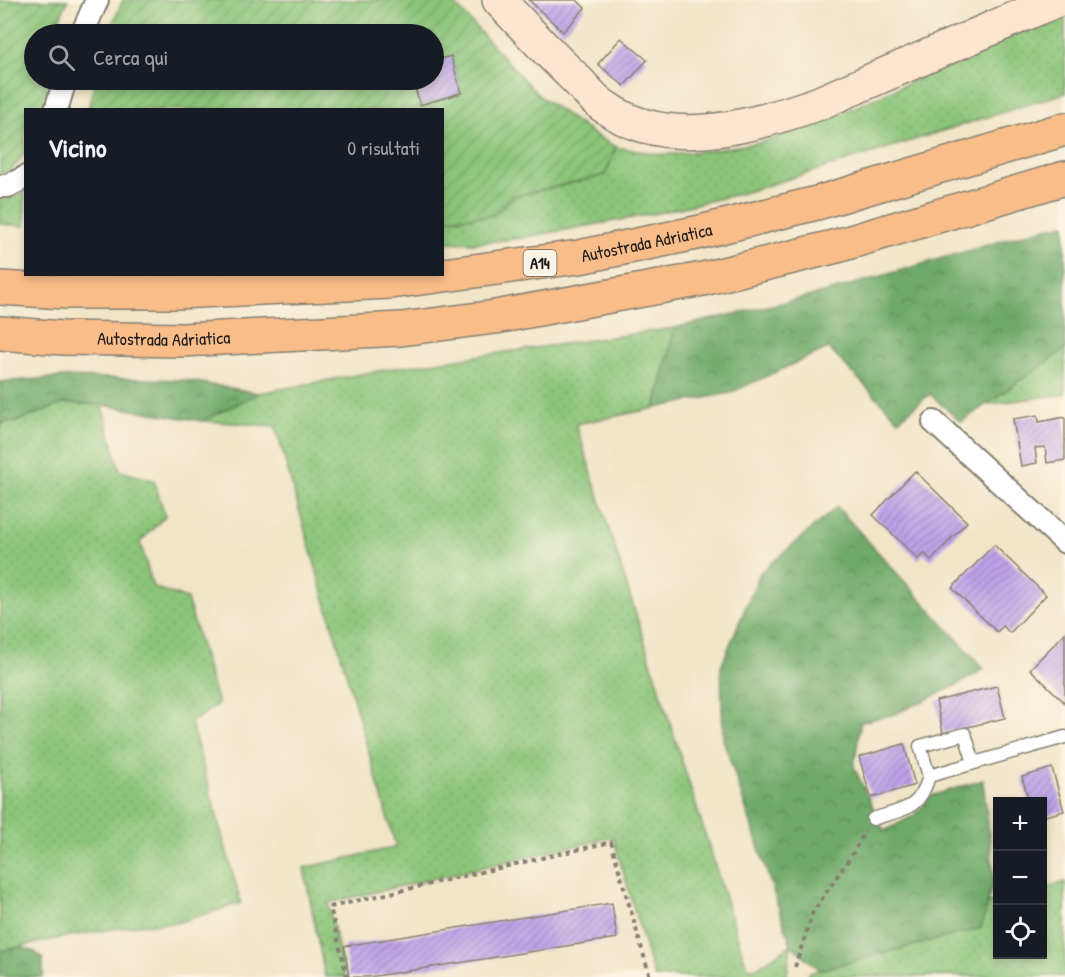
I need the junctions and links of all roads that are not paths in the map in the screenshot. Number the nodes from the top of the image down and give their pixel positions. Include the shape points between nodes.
1 (97, 0) edge
2 (499, 0) edge
3 (1057, 0) edge
4 (86, 24) edge
5 (62, 90) edge
6 (57, 108) edge
7 (1065, 129) edge
8 (1065, 178) edge
9 (24, 179) edge
10 (0, 186) edge
11 (444, 275) edge
12 (436, 276) edge
13 (0, 288) edge
14 (0, 333) edge
15 (934, 422) dead end
16 (1065, 542) edge
17 (1065, 737) edge
18 (974, 763) junction
19 (929, 776) junction
20 (873, 819) road end

1 - 4 street
2 - 3 main road via 605,107 655,129 691,132 726,130 817,104
5 - 6 street
7 - 11 highway, Autostrada Adriatica / A14 via 817,203 696,233 579,257
8 - 14 highway, Autostrada Adriatica via 837,246 703,279 495,316 401,329 181,340
9 - 10 street
12 - 13 highway, Autostrada Adriatica / A14 via 391,282 177,292
15 - 16 street
17 - 18 lane
18 - 19 lane
18 - 19 lane via 965,734 921,746
19 - 20 lane via 917,803

